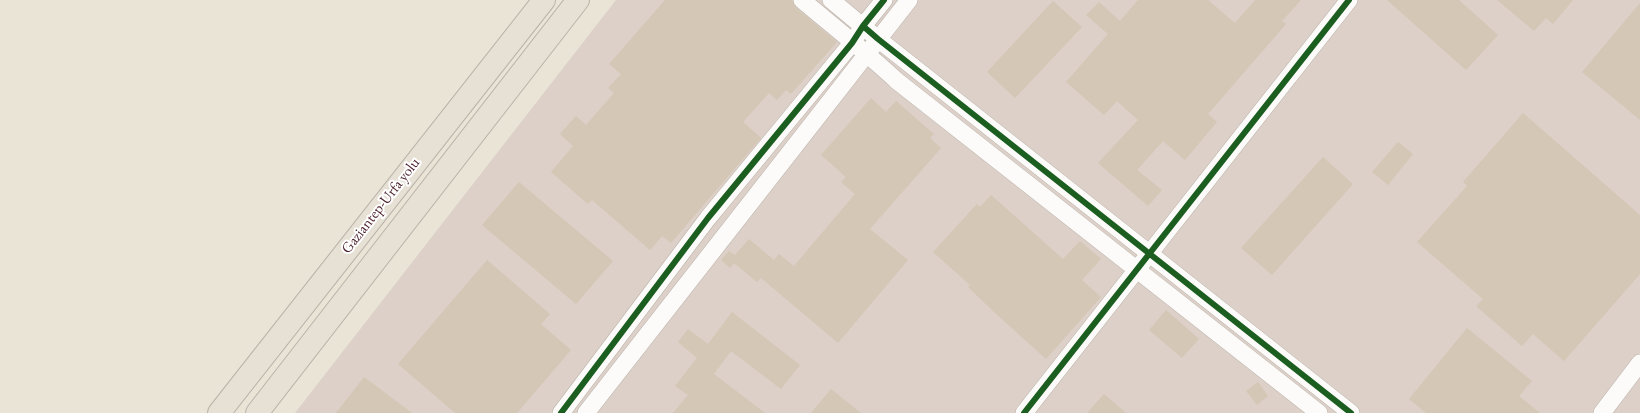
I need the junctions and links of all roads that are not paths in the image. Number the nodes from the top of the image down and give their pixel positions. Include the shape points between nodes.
1 (544, 0) edge
2 (578, 0) edge
3 (802, 0) edge
4 (831, 0) edge
5 (884, 0) edge
6 (909, 0) edge
7 (1349, 0) edge
8 (863, 26) junction
9 (878, 40) junction
10 (852, 43) junction
11 (868, 54) junction
12 (1149, 253) junction
13 (1136, 270) junction
14 (1640, 363) edge
15 (219, 413) edge
16 (257, 413) edge
17 (562, 413) edge
18 (586, 413) edge
19 (1024, 413) edge
20 (1319, 413) edge
21 (1351, 413) edge
22 (1602, 413) edge

1 - 15 highway, Gaziantep-Urfa yolu
2 - 16 highway, Gaziantep-Urfa yolu
3 - 10 street
4 - 8 street
5 - 8 street
6 - 9 street
7 - 12 street
8 - 9 street
8 - 10 street
9 - 11 street
9 - 12 street
10 - 11 street
10 - 17 street via 708,218
11 - 13 street via 897,81
11 - 18 street
12 - 13 street
12 - 21 street
13 - 19 street
13 - 20 street
14 - 22 street

